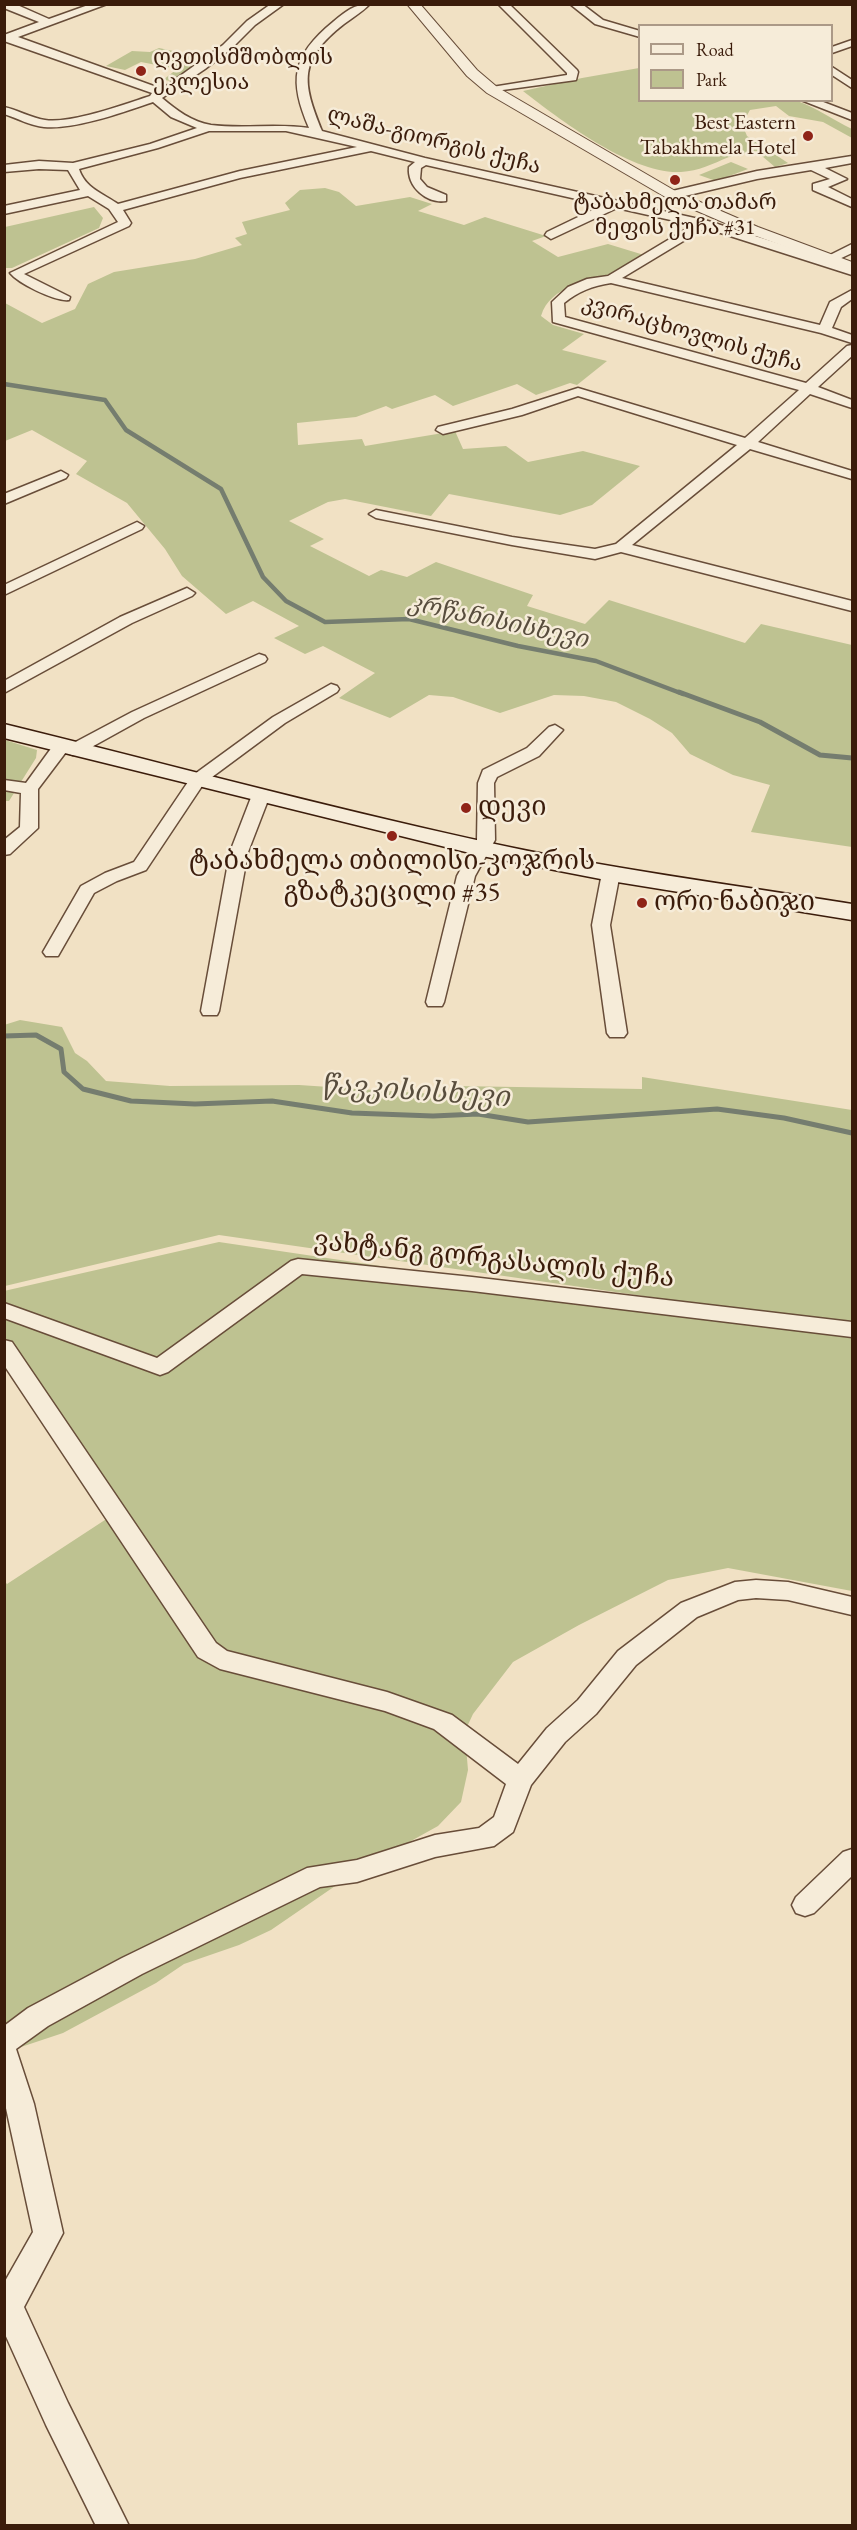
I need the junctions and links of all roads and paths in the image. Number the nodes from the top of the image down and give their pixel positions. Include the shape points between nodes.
1 (5, 4) edge
2 (102, 4) edge
3 (279, 4) edge
4 (364, 4) edge
5 (413, 4) edge
6 (503, 4) edge
7 (575, 4) edge
8 (50, 23) junction
9 (638, 34) edge
10 (6, 38) edge
11 (852, 42) edge
12 (833, 49) edge
13 (833, 71) edge
14 (852, 85) edge
15 (492, 90) junction
16 (155, 98) junction
17 (811, 102) edge
18 (4, 110) edge
19 (852, 117) edge
20 (208, 128) junction
21 (317, 133) junction
22 (372, 148) junction
23 (852, 160) edge
24 (424, 161) junction
25 (73, 166) junction
26 (814, 166) junction
27 (4, 169) edge
28 (89, 192) junction
29 (672, 195) junction
30 (442, 198) dead end
31 (852, 203) edge
32 (613, 205) junction
33 (116, 208) junction
34 (4, 210) edge
35 (704, 224) junction
36 (551, 236) dead end
37 (852, 248) edge
38 (830, 259) junction
39 (852, 269) edge
40 (611, 279) junction
41 (852, 294) edge
42 (64, 297) dead end
43 (825, 330) junction
44 (852, 339) edge
45 (852, 349) edge
46 (807, 388) junction
47 (852, 404) edge
48 (443, 429) dead end
49 (748, 443) junction
50 (61, 475) dead end
51 (852, 476) edge
52 (4, 500) edge
53 (376, 514) dead end
54 (137, 526) dead end
55 (621, 547) junction
56 (4, 591) edge
57 (187, 593) dead end
58 (852, 606) edge
59 (259, 659) dead end
60 (4, 688) edge
61 (331, 689) dead end
62 (555, 730) dead end
63 (4, 731) edge
64 (67, 749) junction
65 (198, 780) junction
66 (4, 785) edge
67 (30, 789) junction
68 (261, 795) junction
69 (482, 849) junction
70 (4, 850) edge
71 (610, 873) junction
72 (852, 912) edge
73 (52, 952) dead end
74 (435, 1002) dead end
75 (210, 1011) dead end
76 (618, 1033) dead end
77 (4, 1310) edge
78 (852, 1330) edge
79 (4, 1347) edge
80 (852, 1606) edge
81 (520, 1780) junction
82 (852, 1860) edge
83 (805, 1905) dead end
84 (4, 2042) edge
85 (4, 2054) edge
86 (113, 2526) edge

1 - 8 street
2 - 8 street
3 - 16 street via 201,67
4 - 21 street via 323,34 309,55 301,78 303,100
5 - 15 street via 472,73
6 - 15 street via 573,72 572,78
7 - 9 street via 599,22
8 - 10 street
10 - 16 street via 158,91
11 - 12 street
13 - 14 street
15 - 29 street
16 - 18 street via 63,123 44,124
16 - 20 street via 175,115
17 - 19 street
20 - 21 street, ლაშა-გიორგის ქუჩა via 286,128
20 - 25 street, ლაშა-გიორგის ქუჩა
21 - 22 street, ლაშა-გიორგის ქუჩა
22 - 24 street, ლაშა-გიორგის ქუჩა
22 - 33 street via 196,184
23 - 26 street
24 - 30 street via 415,167 414,179 423,190
24 - 32 street, ლაშა-გიორგის ქუჩა
25 - 27 street, ლაშა-გიორგის ქუჩა
25 - 28 street via 76,179
26 - 29 street
26 - 31 street via 841,179 817,187
28 - 33 street
28 - 34 street
29 - 38 street
32 - 35 street, ლაშა-გიორგის ქუჩა
32 - 36 street
33 - 42 street via 124,223 16,273
35 - 39 street, ლაშა-გიორგის ქუჩა
35 - 40 street, კვირაცხოვლის ქუჩა
37 - 38 street
38 - 39 street
40 - 43 street
40 - 46 street, კვირაცხოვლის ქუჩა via 573,290 558,302 558,319
41 - 43 street via 835,304
43 - 44 street
45 - 46 street
46 - 47 street, კვირაცხოვლის ქუჩა
46 - 49 street
48 - 49 street via 517,412 578,392
49 - 51 street
49 - 55 street
50 - 52 street
53 - 55 street via 595,555
54 - 56 street
55 - 58 street
57 - 60 street via 126,620
59 - 64 street
61 - 65 street via 279,720
62 - 69 street via 533,752 489,774 486,840
63 - 64 main road
64 - 65 main road
64 - 67 street
65 - 68 main road
65 - 73 street via 140,866 87,890
66 - 67 street
67 - 70 street via 28,828
68 - 69 main road
68 - 75 street via 239,852
69 - 71 main road
69 - 74 street via 466,876
71 - 72 main road
71 - 76 street via 601,933
77 - 78 street, ვახტანგ გორგასალის ქუჩა via 160,1367 297,1266
79 - 81 street via 207,1650 220,1659 387,1702 442,1722
80 - 81 street via 788,1591 756,1589 735,1591 688,1610 627,1658
81 - 84 street via 504,1824 485,1838 435,1846 357,1871 316,1876 132,1965 38,2017
82 - 83 street
85 - 86 street via 20,2104 48,2234 8,2306

